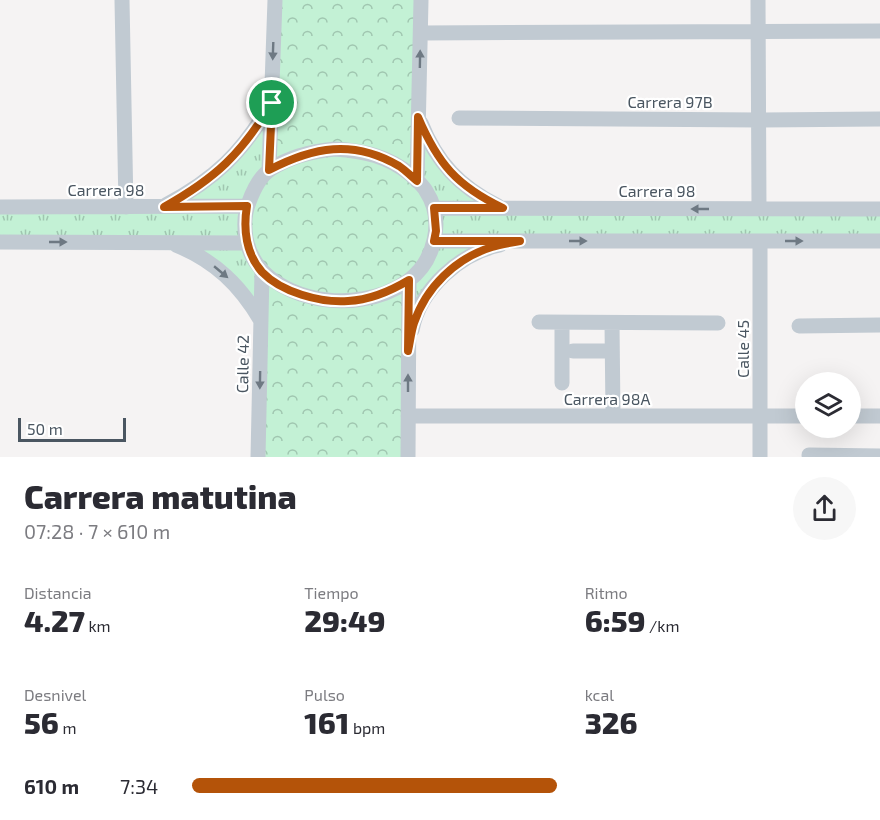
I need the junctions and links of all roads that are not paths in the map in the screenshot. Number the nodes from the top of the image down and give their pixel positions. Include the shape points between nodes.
1 (122, 0) edge
2 (275, 0) edge
3 (422, 0) edge
4 (758, 0) edge
5 (758, 31) junction
6 (880, 31) edge
7 (421, 33) junction
8 (272, 103) junction
9 (418, 117) junction
10 (459, 118) dead end
11 (880, 119) edge
12 (759, 120) junction
13 (269, 170) junction
14 (417, 181) junction
15 (247, 206) junction
16 (0, 207) edge
17 (126, 207) junction
18 (164, 207) junction
19 (434, 208) junction
20 (503, 208) junction
21 (759, 208) junction
22 (880, 209) edge
23 (434, 241) junction
24 (520, 241) junction
25 (760, 241) junction
26 (880, 241) edge
27 (0, 242) edge
28 (170, 243) junction
29 (247, 243) junction
30 (262, 272) junction
31 (409, 280) junction
32 (261, 321) junction
33 (539, 322) dead end
34 (562, 322) junction
35 (612, 322) junction
36 (717, 323) dead end
37 (880, 325) edge
38 (799, 326) dead end
39 (408, 351) junction
40 (573, 351) dead end
41 (611, 351) junction
42 (562, 383) dead end
43 (408, 416) junction
44 (613, 416) junction
45 (760, 416) junction
46 (795, 416) edge
47 (861, 416) edge
48 (880, 416) edge
49 (809, 455) dead end
50 (880, 456) edge
51 (258, 457) edge
52 (408, 457) edge
53 (760, 457) edge

1 - 17 street
2 -> 8 street
3 - 7 street
4 - 5 street
5 - 6 street
5 - 7 street
5 - 12 street
9 -> 7 street
8 - 13 street
8 - 18 street via 256,129 223,167
9 - 14 street
9 - 20 street via 428,141 459,182
10 - 12 street, Carrera 97B
11 - 12 street, Carrera 97B
12 - 21 street
13 - 14 street via 291,159 335,148 380,156
13 - 15 street via 252,192
14 - 19 street
15 - 18 street, Carrera 98
15 - 29 street
16 - 17 street, Carrera 98
17 - 18 street, Carrera 98
19 - 20 street, Carrera 98
19 - 23 street
21 -> 20 street, Carrera 98
21 - 22 street, Carrera 98
23 - 24 street
23 - 31 street via 429,257
24 -> 25 street
24 - 39 street via 466,258 443,276 426,297 414,323
25 -> 26 street
25 - 45 street, Calle 45
27 -> 28 street
28 - 29 street
28 -> 32 street via 224,273 251,303
29 - 30 street
30 - 31 street via 297,293 329,301 379,295
30 - 32 street, Calle 42
31 - 39 street
32 -> 51 street, Calle 42
33 - 34 street
34 - 35 street
34 - 42 street
35 - 36 street
35 - 41 street
37 - 38 street
43 -> 39 street
40 - 41 street
41 - 44 street
43 - 44 street, Carrera 98A
43 - 52 street
44 - 45 street, Carrera 98A
45 - 46 street, Carrera 98A
45 - 53 street, Calle 45
47 - 48 street
49 - 50 street

